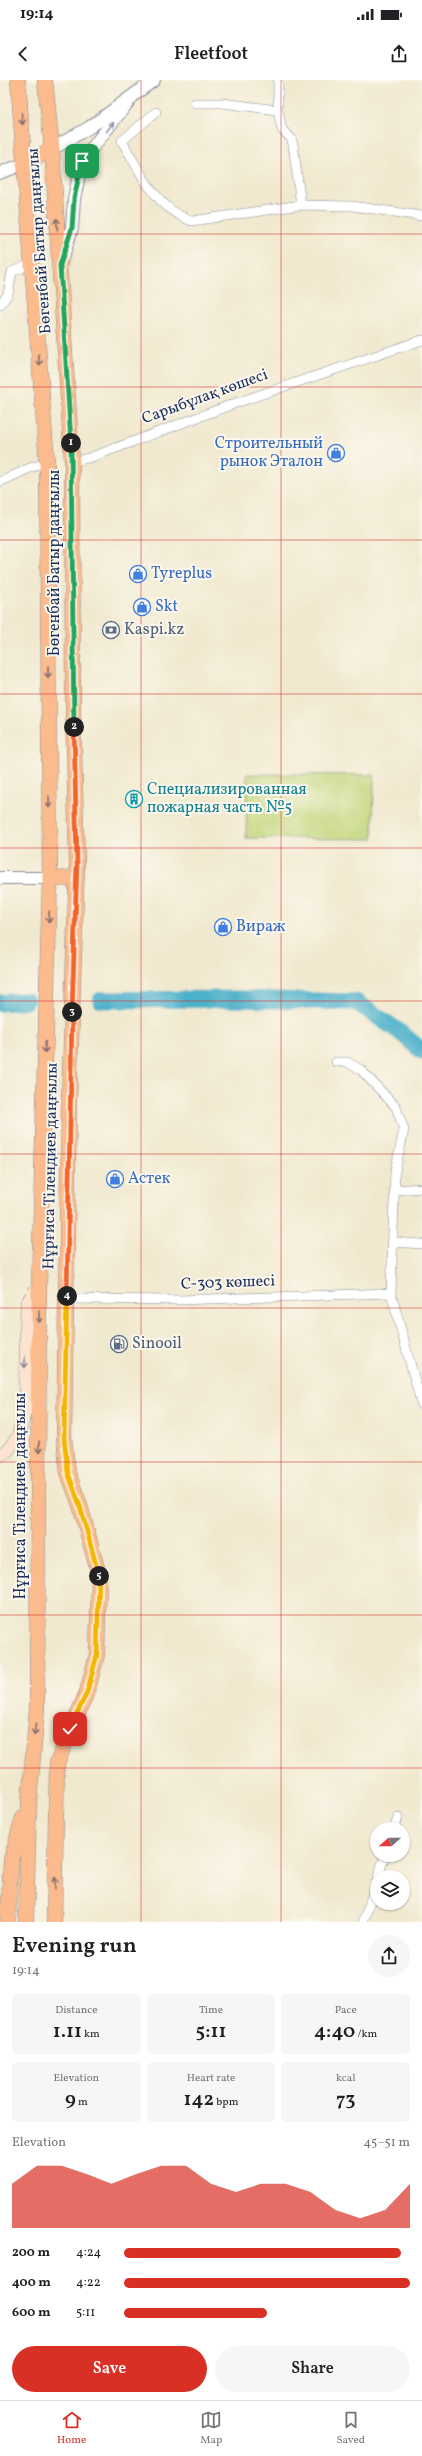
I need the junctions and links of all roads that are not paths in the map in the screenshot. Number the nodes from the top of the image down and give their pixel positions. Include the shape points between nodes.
1 (18, 80) edge
2 (45, 80) edge
3 (154, 80) edge
4 (278, 80) edge
5 (132, 97) junction
6 (195, 103) dead end
7 (278, 110) junction
8 (156, 112) dead end
9 (52, 150) junction
10 (26, 163) junction
11 (0, 173) edge
12 (301, 205) junction
13 (421, 217) edge
14 (33, 263) junction
15 (60, 265) junction
16 (0, 304) edge
17 (422, 340) edge
18 (72, 462) junction
19 (47, 463) junction
20 (0, 482) edge
21 (0, 878) edge
22 (50, 878) junction
23 (77, 879) junction
24 (336, 1062) dead end
25 (44, 1100) junction
26 (69, 1101) junction
27 (422, 1188) edge
28 (395, 1190) junction
29 (392, 1242) junction
30 (422, 1244) edge
31 (39, 1285) junction
32 (390, 1293) junction
33 (67, 1299) junction
34 (422, 1404) edge
35 (0, 1455) edge
36 (32, 1761) junction
37 (58, 1763) junction
38 (28, 1802) junction
39 (398, 1818) dead end
40 (397, 1822) edge
41 (370, 1903) edge
42 (8, 1922) edge
43 (26, 1922) edge
44 (54, 1922) edge
45 (364, 1922) edge

1 -> 10 main road, Бөгенбай Батыр даңғылы
2 - 9 main road, Бөгенбай Батыр даңғылы
3 - 5 street
4 - 7 street
5 - 9 street
15 -> 5 street via 72,228 74,199 82,161
6 - 7 street via 222,102
7 - 12 street via 282,130 291,138 293,144
8 - 12 street via 122,141 146,185 172,211 192,221
9 - 10 main road
15 -> 9 main road, Бөгенбай Батыр даңғылы
10 - 11 street
10 - 14 main road, Бөгенбай Батыр даңғылы
12 - 13 street via 352,206
14 - 16 street via 12,272 8,294
14 -> 19 main road, Бөгенбай Батыр даңғылы
15 - 18 main road, Бөгенбай Батыр даңғылы
17 - 18 street, Сарыбұлақ көшесі
18 - 19 main road, Сарыбұлақ көшесі
18 - 23 main road, Бөгенбай Батыр даңғылы
19 - 20 street, Сарыбұлақ көшесі
19 -> 22 main road, Бөгенбай Батыр даңғылы
21 - 22 street
22 - 23 main road
22 -> 25 main road, Нұрғиса Тілендиев даңғылы
23 - 26 main road, Нұрғиса Тілендиев даңғылы
24 - 28 street via 346,1062 361,1070 396,1107 404,1130 395,1171
25 - 26 main road
25 - 31 main road, Нұрғиса Тілендиев даңғылы
26 - 33 main road, Нұрғиса Тілендиев даңғылы
27 - 28 street
28 - 29 street
29 - 30 street
29 - 32 street
31 -> 35 main road via 27,1303 25,1411 18,1437 7,1451
31 -> 36 main road, Нұрғиса Тілендиев даңғылы via 38,1628
32 - 33 street, С-303 көшесі via 178,1300
32 - 34 street
33 - 37 main road, Нұрғиса Тілендиев даңғылы via 64,1438 68,1473 99,1574 97,1655 87,1692
36 - 37 main road
36 - 38 main road, Нұрғиса Тілендиев даңғылы
44 -> 37 main road, Нұрғиса Тілендиев даңғылы
38 - 42 main road via 10,1860
38 - 43 main road, Нұрғиса Тілендиев даңғылы
39 - 40 street
41 - 45 street

